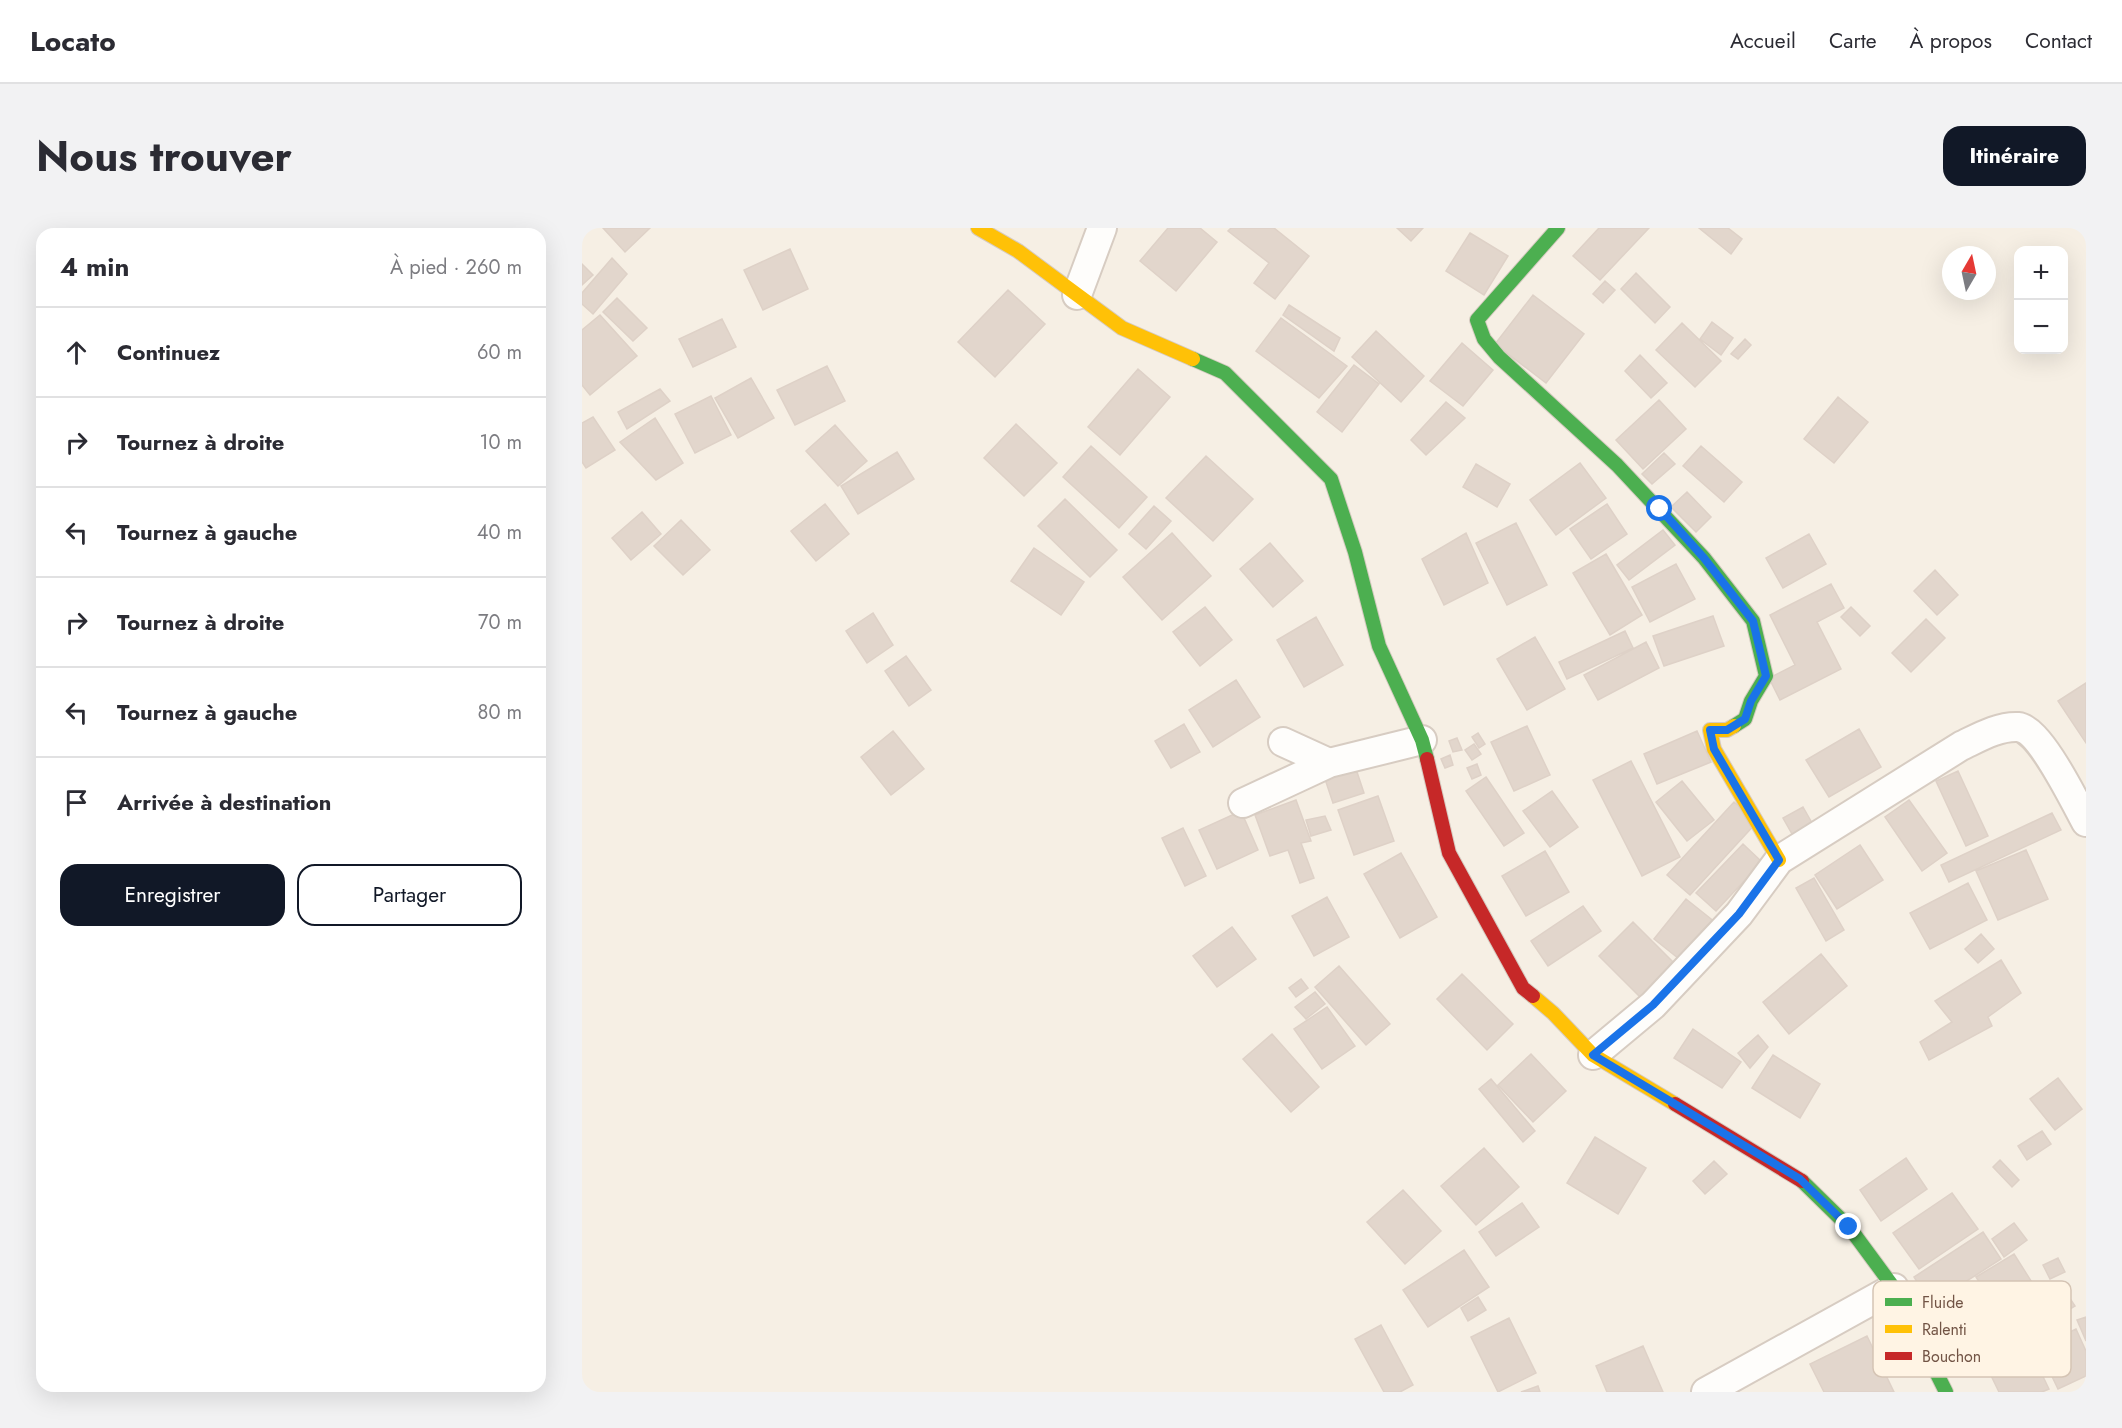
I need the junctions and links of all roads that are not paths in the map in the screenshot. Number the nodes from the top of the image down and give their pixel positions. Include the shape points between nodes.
1 (978, 228) edge
2 (1102, 228) edge
3 (1558, 228) edge
4 (1077, 295) junction
5 (1422, 740) junction
6 (1283, 742) dead end
7 (1329, 763) junction
8 (1243, 803) dead end
9 (2086, 822) edge
10 (1779, 860) junction
11 (1593, 1055) junction
12 (1889, 1281) edge
13 (1873, 1300) edge
14 (1938, 1377) edge
15 (1706, 1392) edge
16 (1946, 1392) edge

1 - 4 street via 1018,251
2 - 4 street
3 - 10 street via 1478,320 1484,339 1660,509 1753,621 1766,676 1745,719 1727,730 1710,730 1714,749
4 - 5 street via 1122,328 1224,373 1331,479 1379,646
5 - 7 street
5 - 11 street via 1449,853 1523,988
6 - 7 street
7 - 8 street
9 - 10 street via 2050,758 2033,734 2019,727 1992,731 1961,746
10 - 11 street via 1739,914 1700,956 1653,1005
11 - 12 street via 1800,1179 1849,1227
13 - 15 street
14 - 16 street

